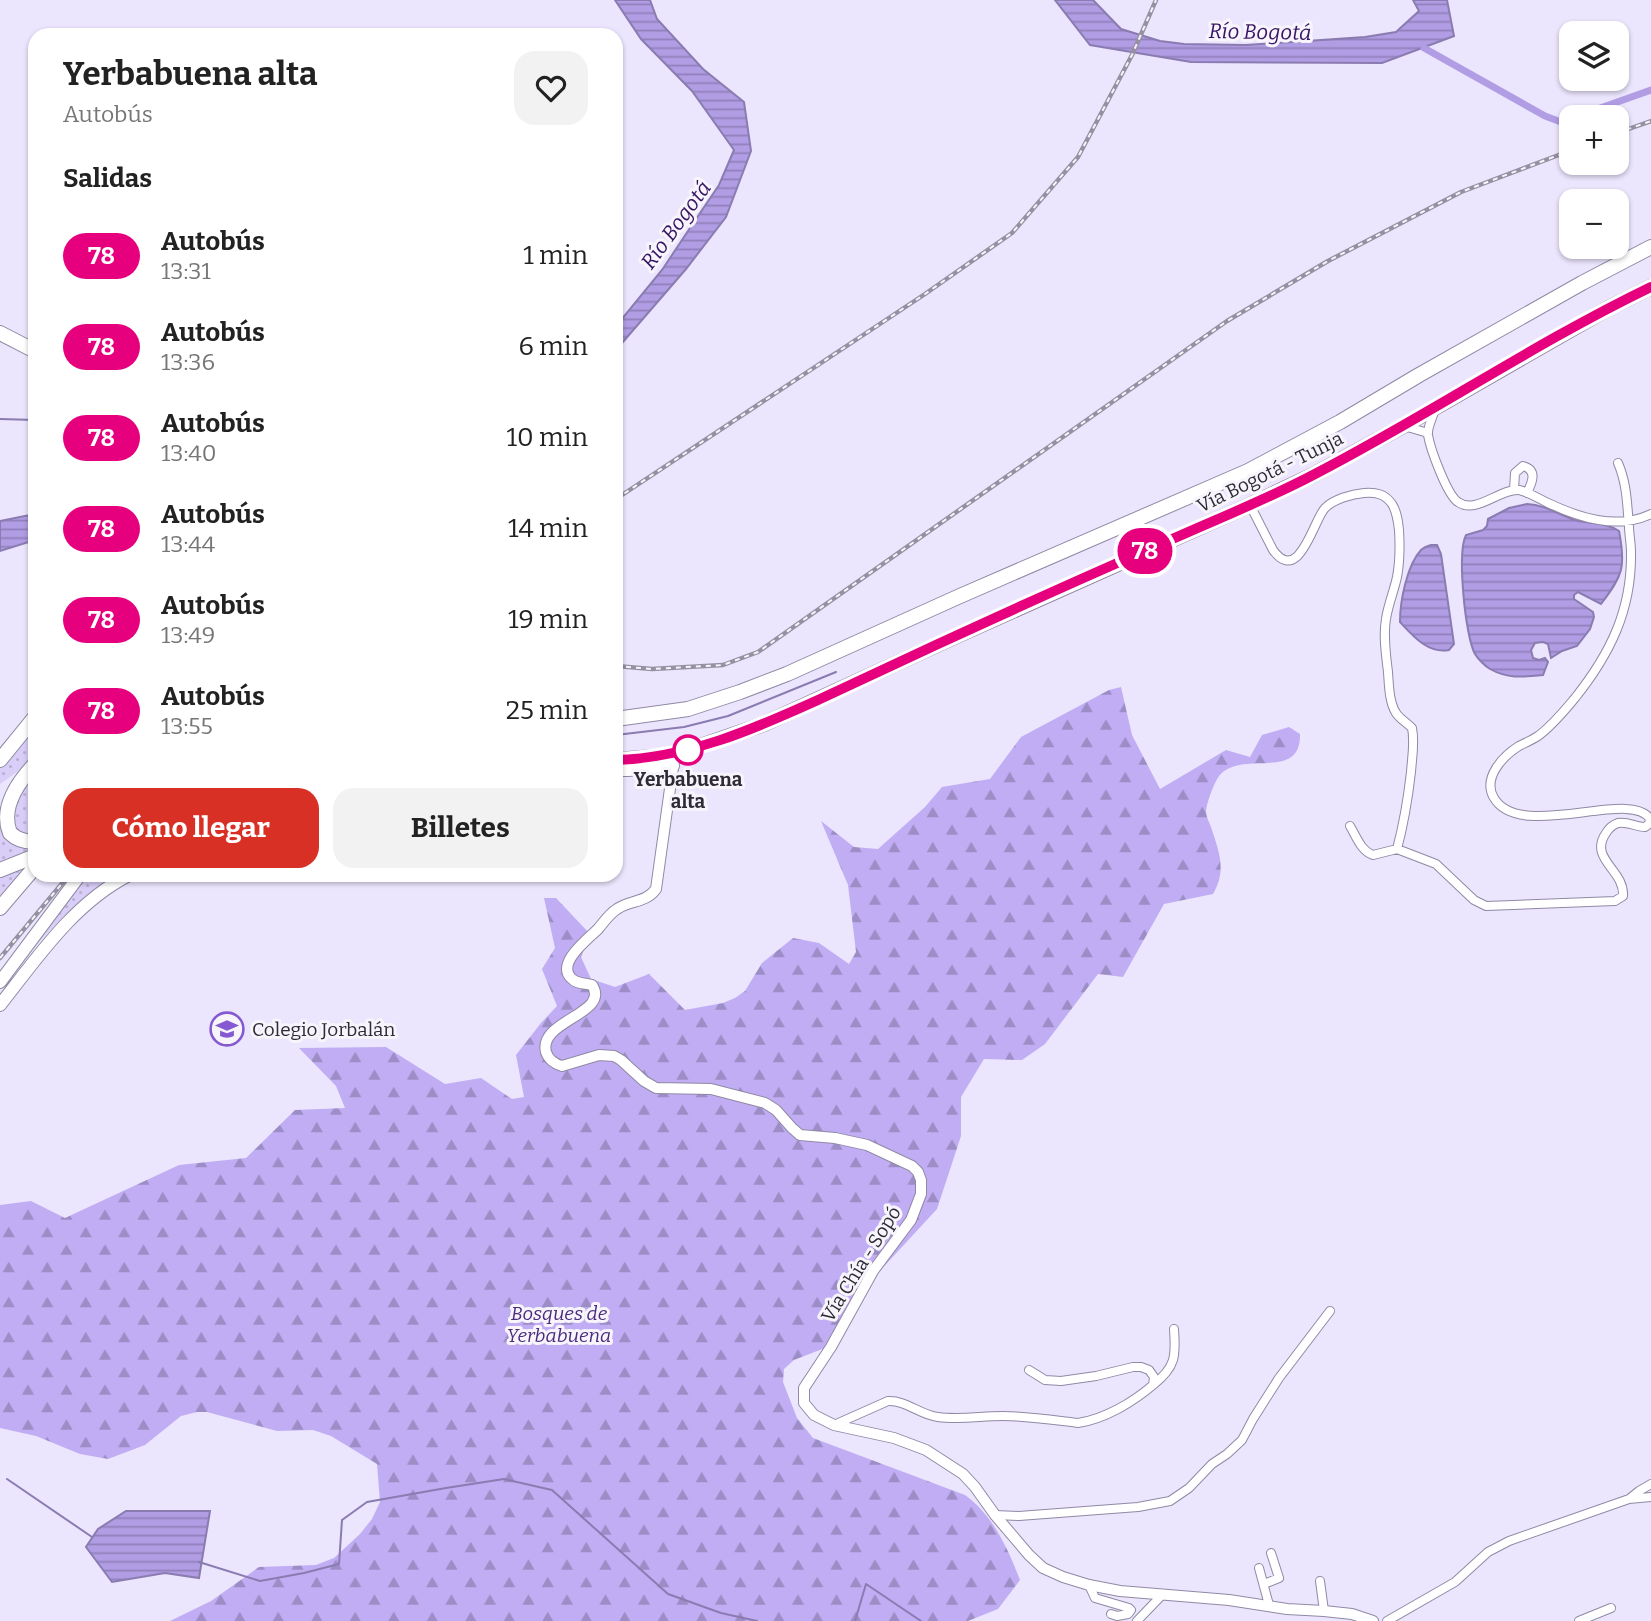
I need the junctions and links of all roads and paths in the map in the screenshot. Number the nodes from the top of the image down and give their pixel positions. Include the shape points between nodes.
1 (1651, 247) edge
2 (1651, 287) edge
3 (0, 332) edge
4 (28, 347) edge
5 (1436, 407) junction
6 (1403, 426) junction
7 (1428, 433) junction
8 (1618, 463) dead end
9 (1514, 490) junction
10 (1527, 493) junction
11 (1251, 505) junction
12 (1651, 514) edge
13 (1628, 522) junction
14 (623, 720) edge
15 (28, 726) edge
16 (623, 759) edge
17 (0, 760) edge
18 (674, 760) junction
19 (28, 769) edge
20 (623, 770) edge
21 (28, 772) edge
22 (0, 787) edge
23 (1350, 826) dead end
24 (28, 841) edge
25 (1397, 849) junction
26 (28, 859) edge
27 (1, 869) edge
28 (28, 875) edge
29 (75, 882) edge
30 (118, 882) edge
31 (0, 908) edge
32 (0, 982) edge
33 (0, 1005) edge
34 (1330, 1311) dead end
35 (1174, 1329) dead end
36 (1029, 1370) dead end
37 (1153, 1385) junction
38 (834, 1425) junction
39 (1651, 1484) edge
40 (1651, 1497) edge
41 (1629, 1500) junction
42 (995, 1515) junction
43 (1271, 1553) dead end
44 (1259, 1568) dead end
45 (1320, 1581) dead end
46 (1264, 1584) junction
47 (1089, 1585) junction
48 (1163, 1594) junction
49 (1269, 1605) junction
50 (1611, 1608) dead end
51 (1324, 1611) junction
52 (1111, 1614) dead end
53 (1137, 1621) edge
54 (1373, 1621) edge
55 (1387, 1621) edge
56 (1579, 1621) edge

1 - 14 highway, Vía Bogotá - Tunja via 1248,471 787,674 704,704
2 - 5 highway, Vía Bogotá - Tunja
3 - 4 highway
5 - 6 highway, Vía Bogotá - Tunja
5 - 7 street
6 - 7 street
6 - 11 highway, Vía Bogotá - Tunja
7 - 9 street via 1446,486 1457,502 1472,506
8 - 13 street via 1628,497
9 - 10 street
9 - 10 street via 1515,473 1523,466 1533,475
10 - 13 street via 1572,514
11 - 18 highway, Vía Bogotá - Tunja via 785,715
11 - 25 street via 1273,550 1284,559 1292,559 1306,547 1318,518 1334,501 1375,493 1391,502 1395,510 1400,545 1385,621 1385,648 1392,702 1396,714 1412,727 1414,745
12 - 13 street
13 - 25 street via 1630,574 1613,642 1568,707 1544,731 1500,762 1491,786 1493,797 1512,812 1555,816 1625,809 1647,814 1650,819 1645,827 1623,822 1609,827 1603,837 1603,856 1618,876 1623,896 1615,901 1486,906 1436,864
15 - 17 highway
16 - 18 highway, Vía Bogotá - Tunja
18 - 20 main road
18 - 38 street, Vía Chía - Sopó via 656,889 648,897 620,906 574,954 567,969 570,977 592,985 595,996 588,1007 548,1037 546,1051 557,1065 614,1056 656,1088 711,1090 765,1103 800,1135 867,1145 918,1172 921,1194 911,1220 873,1271 804,1388 804,1403 814,1415
19 - 22 highway
21 - 24 highway via 5,798 1,813 6,829
23 - 25 street via 1368,854
26 - 27 highway
28 - 31 highway
29 - 32 main road
30 - 33 main road via 77,914
34 - 42 street via 1279,1378 1242,1440 1170,1501
35 - 37 street via 1170,1370
36 - 37 street via 1045,1380 1061,1381 1141,1367 1154,1377
37 - 38 street via 1102,1416 1078,1423 1008,1416 938,1417 888,1401
38 - 42 street, Vía Chía - Sopó via 894,1437 926,1451 963,1474
39 - 41 street
40 - 41 street
41 - 55 street via 1509,1541 1488,1552 1455,1582
42 - 47 street, Vía Chía - Sopó via 1043,1568
43 - 46 street via 1279,1578
44 - 46 street
45 - 51 street
46 - 49 street
47 - 48 street, Vía Chía - Sopó
47 - 52 street via 1095,1598 1131,1610
48 - 49 street, Vía Chía - Sopó
48 - 53 street
49 - 51 street, Vía Chía - Sopó
50 - 56 street
51 - 54 street, Vía Chía - Sopó

